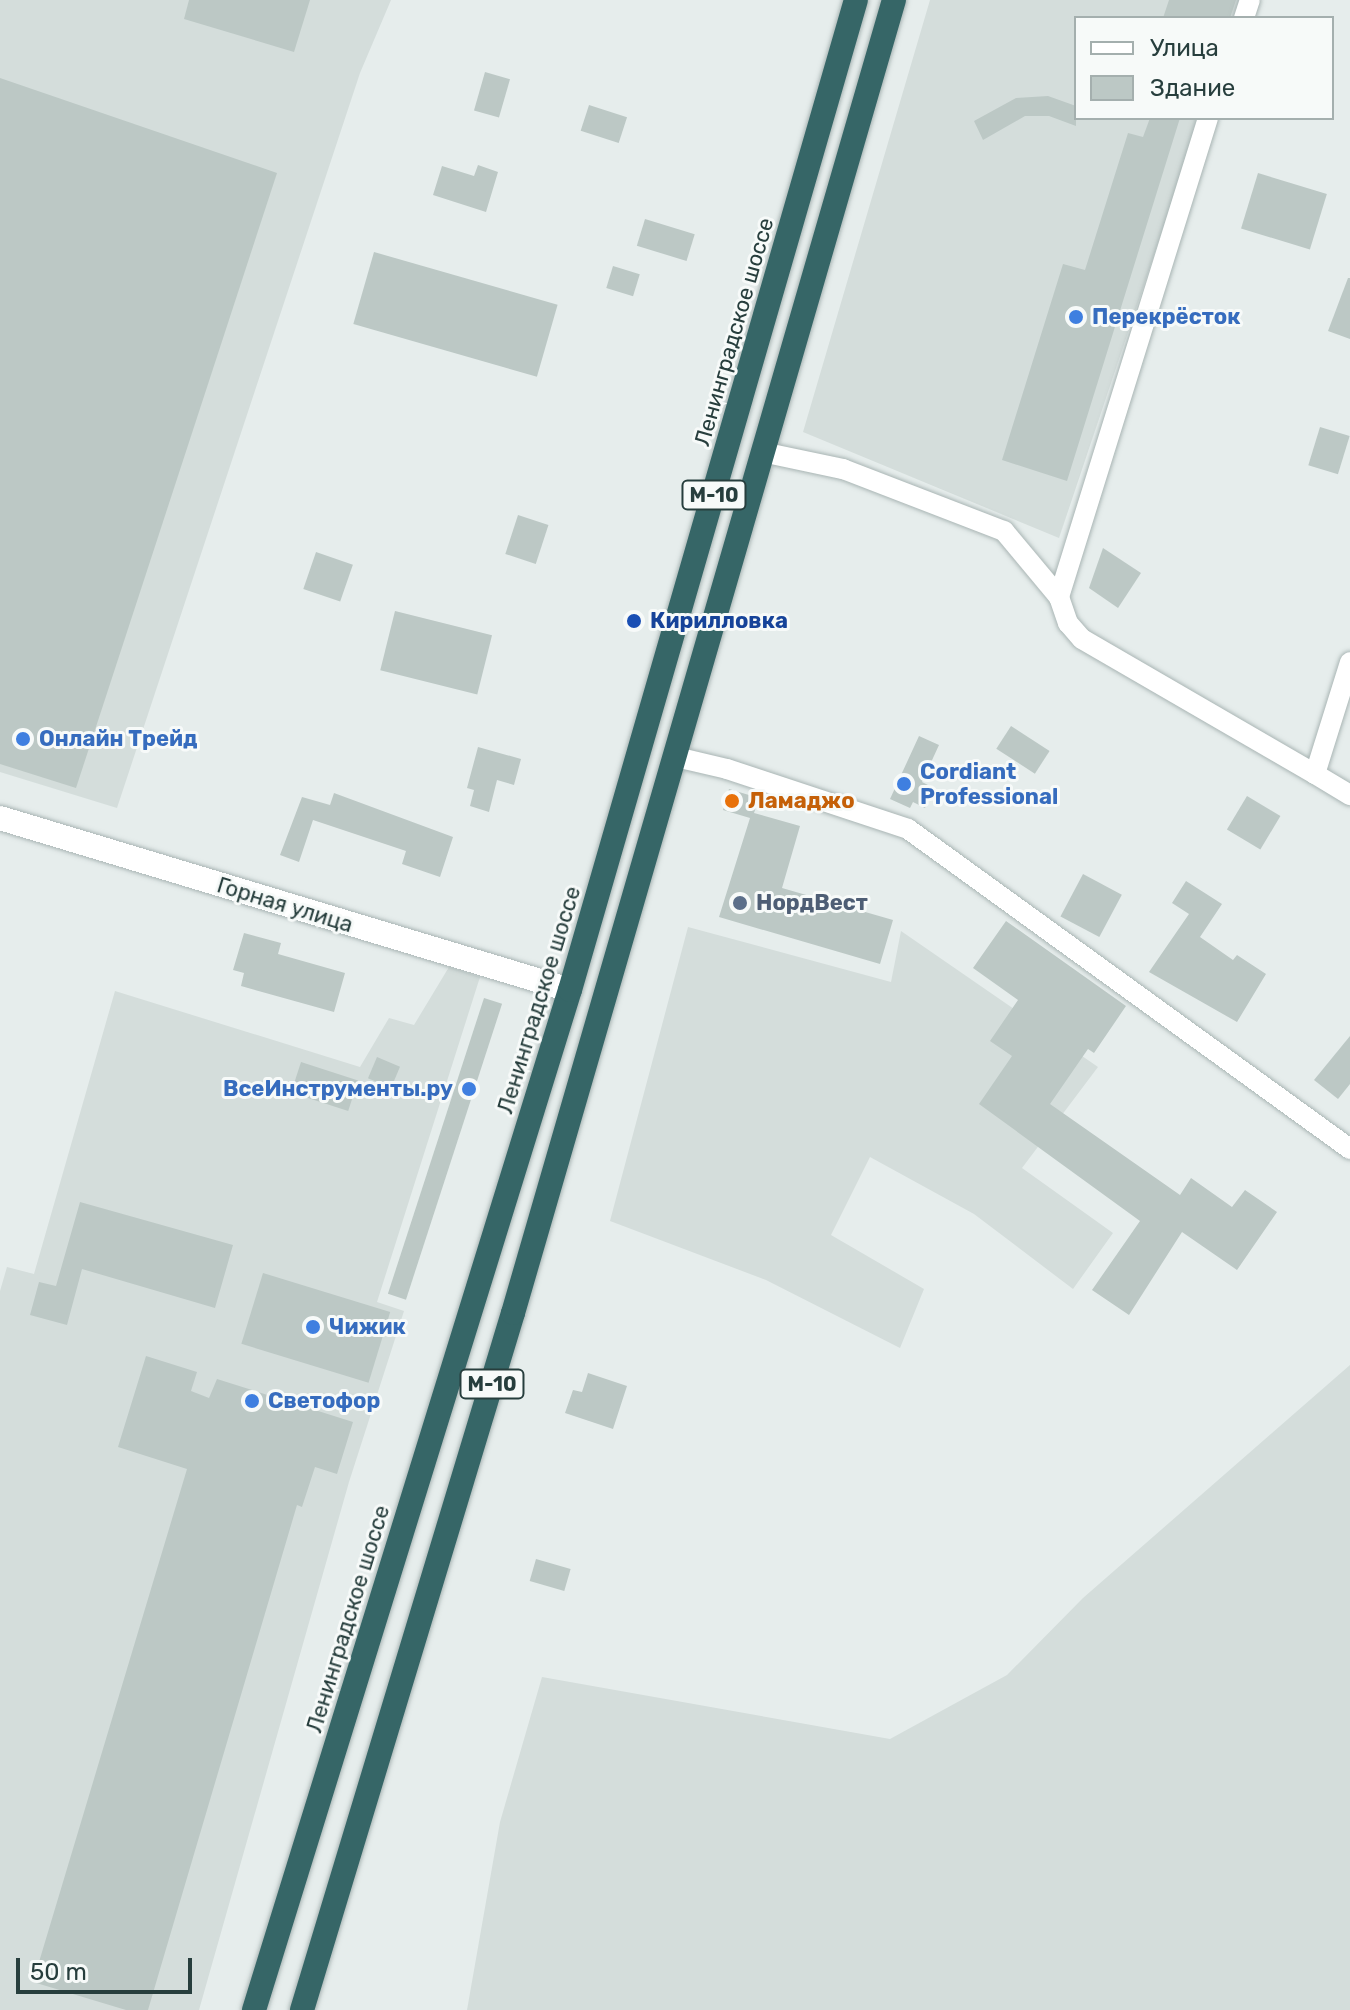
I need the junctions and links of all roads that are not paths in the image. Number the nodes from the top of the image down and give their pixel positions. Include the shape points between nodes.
1 (856, 0) edge
2 (894, 0) edge
3 (1207, 120) edge
4 (762, 452) junction
5 (1059, 597) junction
6 (1350, 662) edge
7 (676, 757) junction
8 (1315, 774) junction
9 (1350, 795) edge
10 (0, 818) edge
11 (570, 990) junction
12 (1350, 1149) edge
13 (254, 2010) edge
14 (302, 2010) edge

1 - 11 highway, Ленинградское шоссе / М-10
2 - 4 highway, М-10
3 - 5 street
4 - 5 street via 843,469 1004,531
4 - 7 highway, М-10
5 - 8 street via 1068,623 1082,639
6 - 8 street
7 - 12 street via 908,829
7 - 14 highway, М-10
8 - 9 street
10 - 11 street, Горная улица
11 - 13 highway, Ленинградское шоссе / М-10

